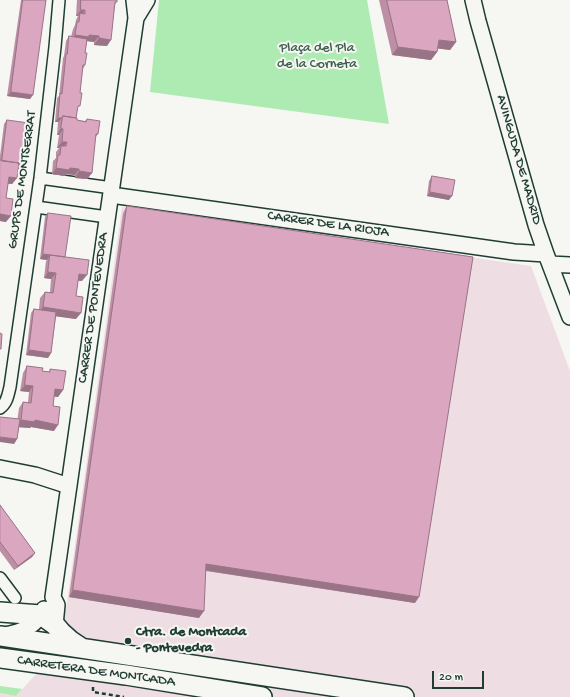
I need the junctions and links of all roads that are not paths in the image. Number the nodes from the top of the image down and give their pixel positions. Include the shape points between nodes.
1 (59, 0) edge
2 (134, 0) edge
3 (147, 0) edge
4 (473, 0) edge
5 (136, 18) junction
6 (40, 178) junction
7 (111, 192) junction
8 (36, 207) junction
9 (107, 217) junction
10 (548, 259) junction
11 (570, 265) edge
12 (570, 317) edge
13 (0, 408) edge
14 (0, 468) edge
15 (69, 486) junction
16 (0, 578) edge
17 (15, 598) dead end
18 (0, 612) edge
19 (48, 620) junction
20 (0, 636) edge
21 (83, 649) junction
22 (0, 658) edge
23 (262, 697) edge
24 (404, 697) edge

1 - 6 street, GRUPS DE MONTSERRAT
2 - 5 street, CARRER DE PONTEVEDRA
3 - 5 street, CARRER DE PONTEVEDRA
4 - 10 street, AVINGUDA DE MADRID
5 - 7 street, CARRER DE PONTEVEDRA
6 - 7 street
6 - 8 street, GRUPS DE MONTSERRAT
7 - 9 street, CARRER DE PONTEVEDRA
7 - 10 street, CARRER DE LA RIOJA
8 - 9 street
8 - 13 street, GRUPS DE MONTSERRAT via 10,387 7,400
9 - 15 street, CARRER DE PONTEVEDRA
10 - 11 street, CARRER DE LA RIOJA
10 - 12 street, AVINGUDA DE MADRID
14 - 15 street via 35,475
15 - 19 street, CARRER DE PONTEVEDRA via 53,597 57,605
16 - 17 street
18 - 19 street
19 - 20 street via 37,620 19,632
19 - 21 street, CARRETERA DE MONTCADA
20 - 21 street, CARRETERA DE MONTCADA
21 - 24 street, CARRETERA DE MONTCADA
22 - 23 street, CARRETERA DE MONTCADA

